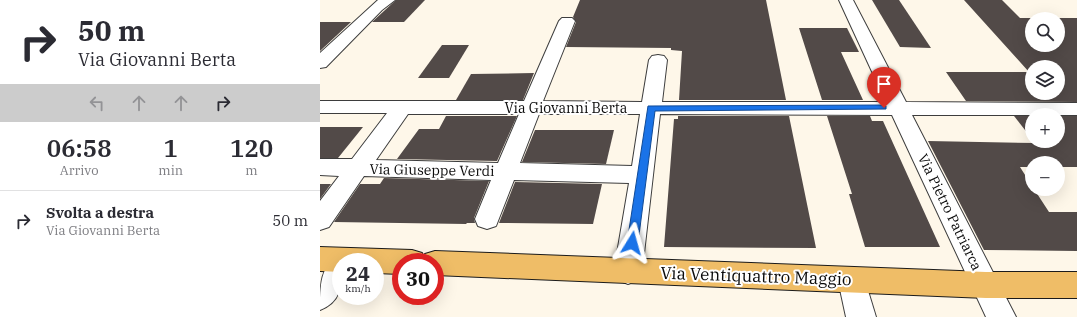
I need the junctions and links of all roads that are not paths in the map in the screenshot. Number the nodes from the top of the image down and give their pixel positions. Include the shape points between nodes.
1 (388, 0) edge
2 (846, 0) edge
3 (567, 21) dead end
4 (658, 60) dead end
5 (320, 63) edge
6 (320, 107) edge
7 (402, 108) junction
8 (531, 108) junction
9 (651, 108) junction
10 (899, 108) junction
11 (1077, 109) edge
12 (320, 167) edge
13 (358, 168) junction
14 (507, 171) junction
15 (642, 174) junction
16 (320, 220) edge
17 (487, 220) dead end
18 (444, 263) edge
19 (628, 271) junction
20 (332, 273) edge
21 (852, 280) junction
22 (986, 285) junction
23 (1077, 285) edge
24 (320, 296) edge
25 (861, 317) edge
26 (1000, 317) edge

1 - 5 street via 377,7
2 - 10 street, Via Pietro Patriarca
3 - 8 street, Via Giuseppe Verdi
4 - 9 street
6 - 7 street, Via Giovanni Berta
7 - 8 street, Via Giovanni Berta
7 - 13 street, Via Giuseppe Verdi
8 - 9 street, Via Giovanni Berta
8 - 14 street, Via Giuseppe Verdi
9 - 10 street, Via Giovanni Berta
9 - 15 street
10 - 11 street, Via Giovanni Berta
10 - 22 street, Via Pietro Patriarca
12 - 13 street, Via Giuseppe Verdi
13 - 14 street, Via Giuseppe Verdi
13 - 16 street, Via Giuseppe Verdi
14 - 15 street, Via Giuseppe Verdi
14 - 17 street, Via Giuseppe Verdi
15 - 19 street
18 - 19 main road, Via Ventiquattro Maggio
19 - 21 main road, Via Ventiquattro Maggio
20 - 24 street
21 - 22 main road, Via Ventiquattro Maggio
21 - 25 street
22 - 23 main road, Via Ventiquattro Maggio
22 - 26 street, Via Pietro Patriarca

